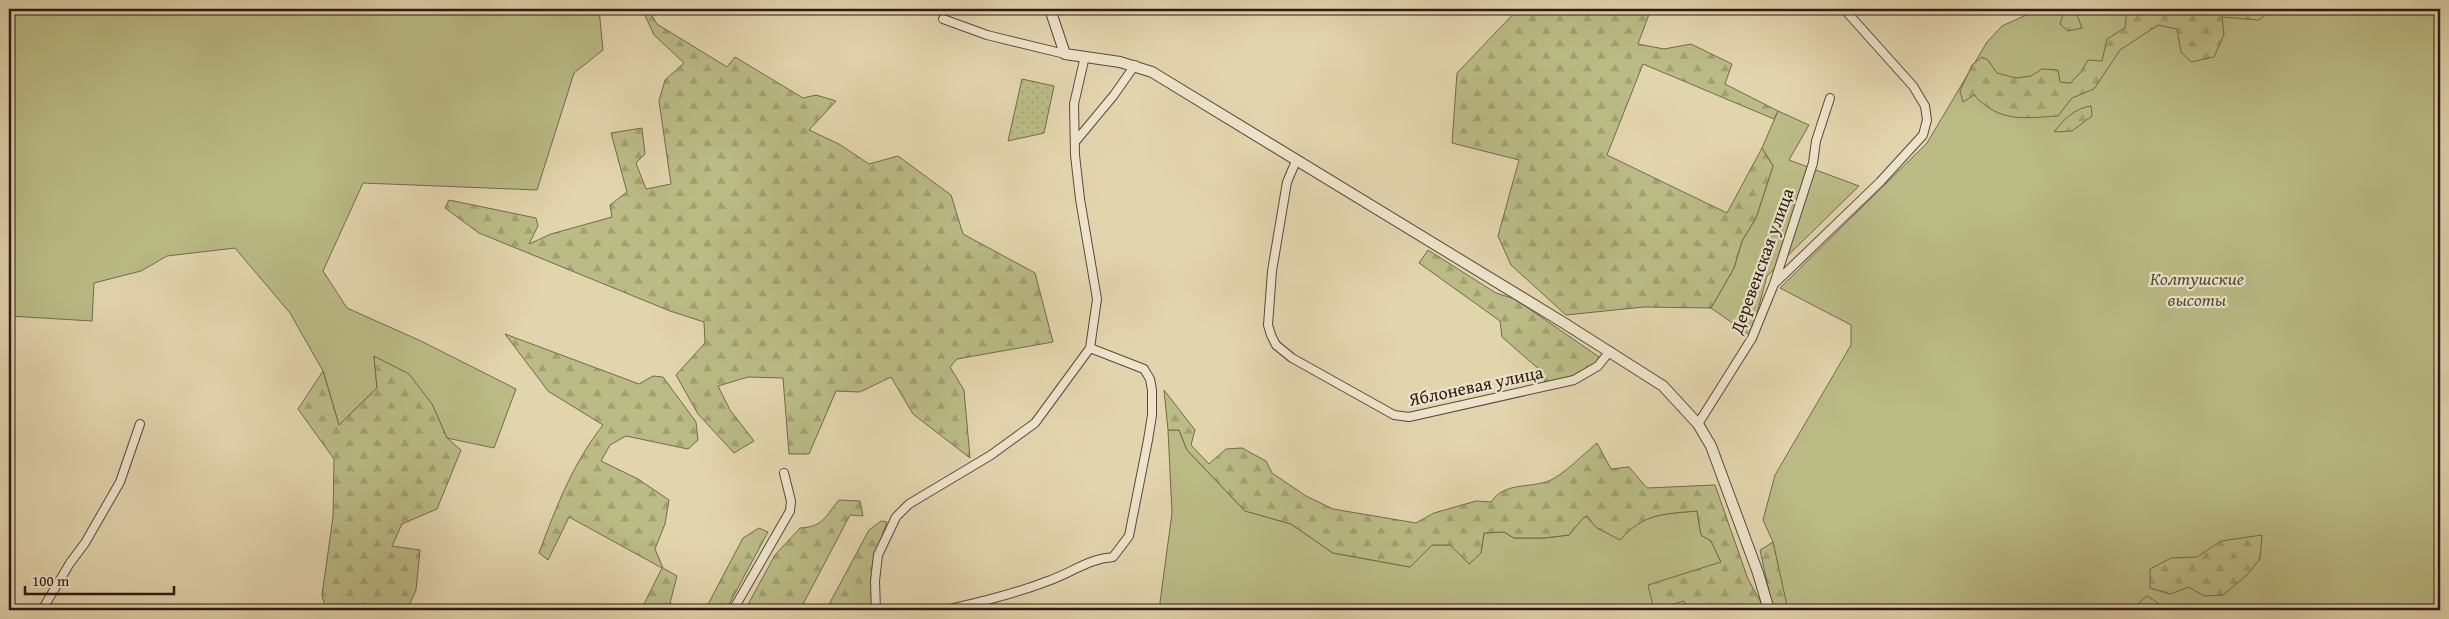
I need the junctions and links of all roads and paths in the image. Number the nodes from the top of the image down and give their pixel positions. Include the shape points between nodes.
1 (1050, 9) edge
2 (1844, 9) edge
3 (944, 19) dead end
4 (1064, 54) junction
5 (1085, 56) junction
6 (1135, 66) junction
7 (1830, 98) dead end
8 (1075, 142) junction
9 (1296, 161) junction
10 (1774, 284) junction
11 (1090, 348) junction
12 (1610, 351) junction
13 (140, 424) dead end
14 (1698, 424) junction
15 (784, 473) dead end
16 (42, 610) edge
17 (733, 610) edge
18 (876, 610) edge
19 (945, 610) edge
20 (1768, 610) edge

1 - 4 street
2 - 10 street via 1913,86 1925,106 1927,120 1923,135 1880,182
3 - 4 street via 987,36
4 - 5 street
5 - 6 street
5 - 8 street via 1074,104
6 - 8 street
6 - 9 street via 1152,72
7 - 10 street, Деревенская улица
8 - 11 street via 1080,200 1097,299
9 - 12 street
9 - 12 street, Яблоневая улица via 1287,182 1280,216 1268,325 1276,345 1292,358 1394,415 1409,416 1574,380 1598,366
10 - 14 street, Деревенская улица via 1752,338
11 - 18 street via 1035,423 991,455 909,504 896,516 878,555
11 - 19 street via 1144,369 1150,379 1152,415 1129,536 1112,557 1079,565 1052,580 1016,593
12 - 14 street via 1663,386
13 - 16 street via 120,482
14 - 20 street via 1720,469
15 - 17 street via 791,501 790,511

